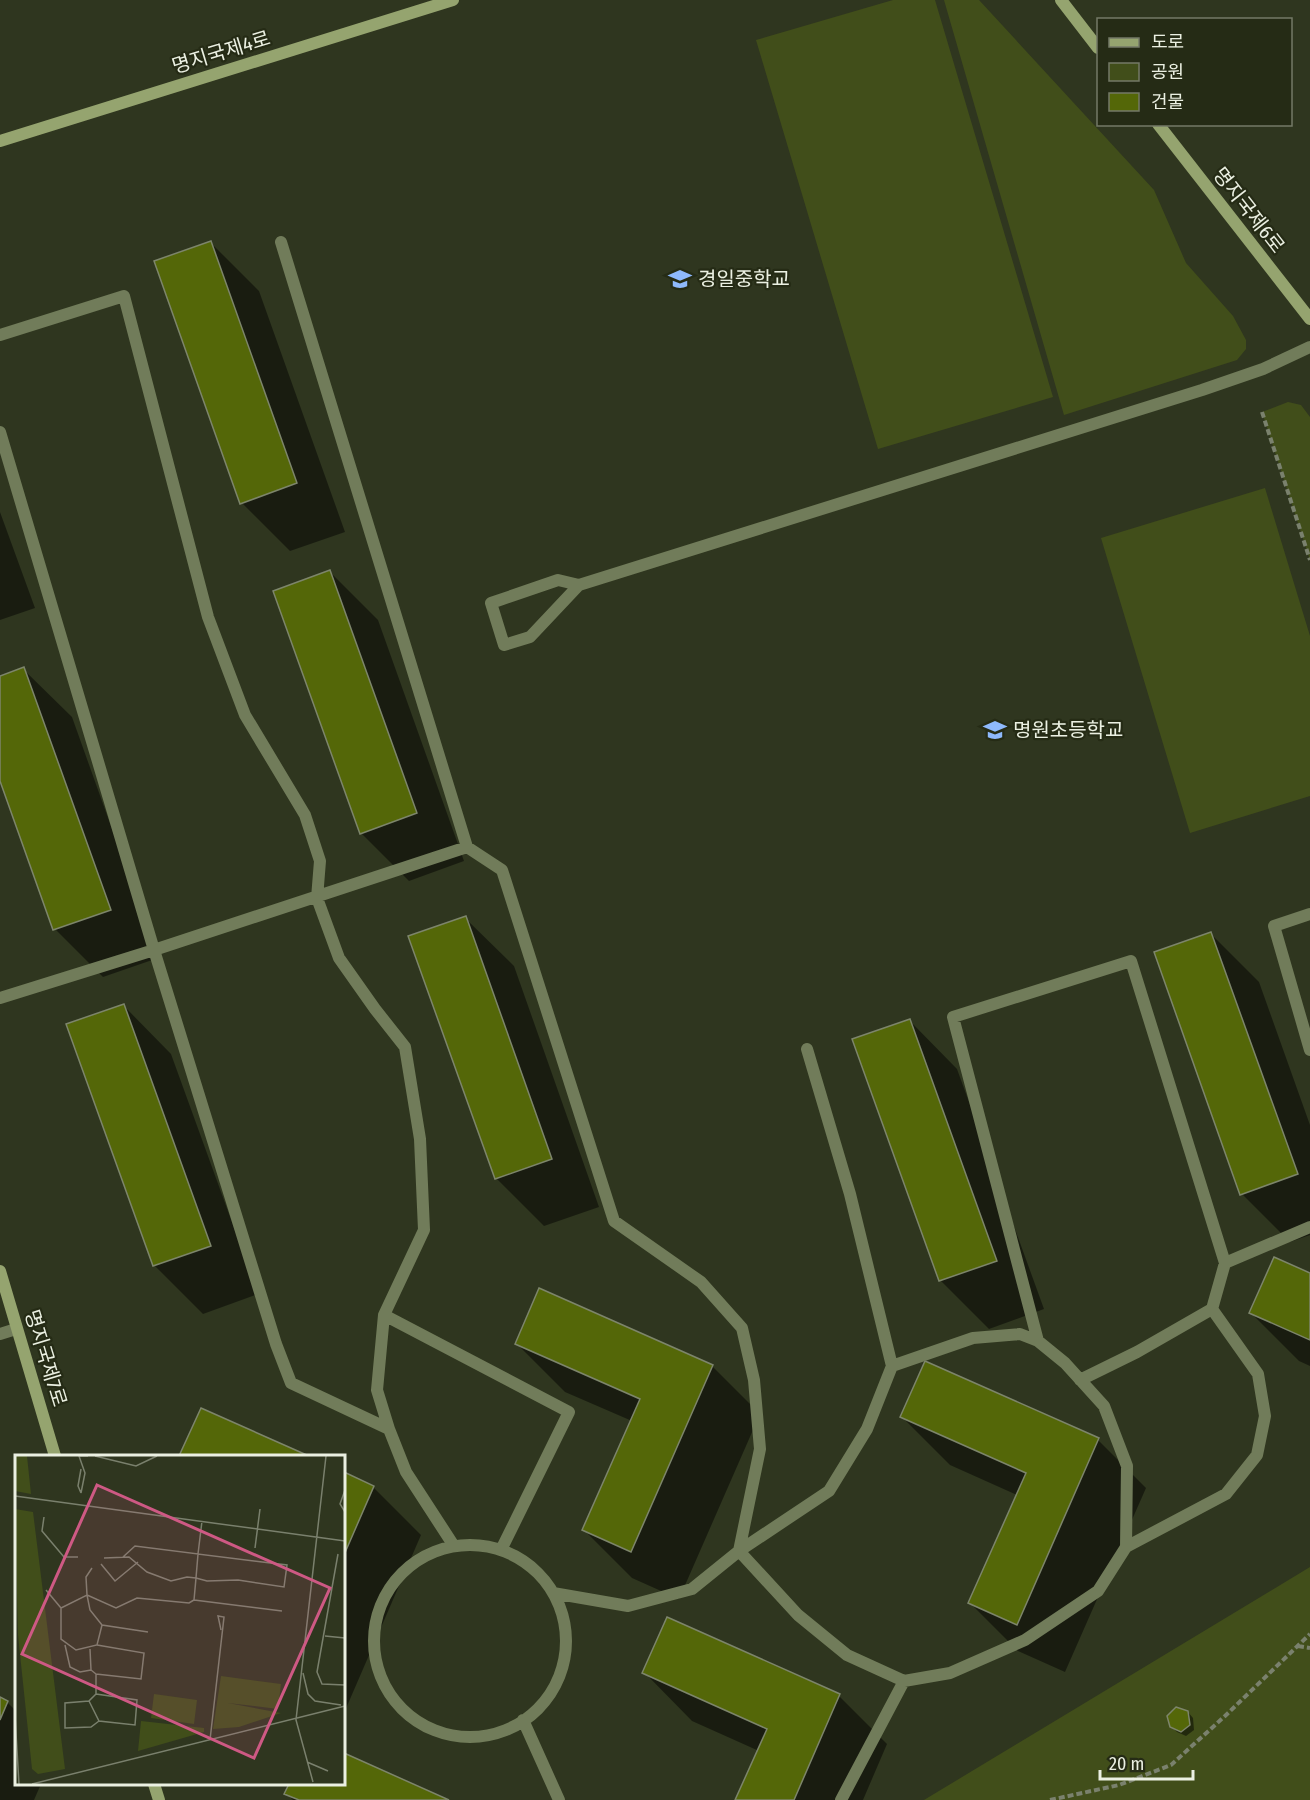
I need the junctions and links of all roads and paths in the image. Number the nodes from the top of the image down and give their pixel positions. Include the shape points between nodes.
1 (453, 0) edge
2 (1061, 0) edge
3 (1097, 47) edge
4 (1160, 126) edge
5 (0, 141) edge
6 (281, 242) dead end
7 (1310, 319) edge
8 (0, 334) edge
9 (1310, 347) edge
10 (1262, 412) dead end
11 (0, 432) edge
12 (1310, 561) edge
13 (579, 585) junction
14 (467, 847) junction
15 (317, 898) junction
16 (1310, 914) edge
17 (154, 951) junction
18 (0, 998) edge
19 (807, 1049) dead end
20 (1310, 1050) edge
21 (1310, 1227) edge
22 (1225, 1263) junction
23 (0, 1270) edge
24 (1212, 1309) junction
25 (384, 1315) junction
26 (16, 1329) junction
27 (0, 1334) edge
28 (1038, 1341) junction
29 (892, 1366) junction
30 (1080, 1380) junction
31 (389, 1429) junction
32 (55, 1455) edge
33 (454, 1546) junction
34 (1126, 1547) junction
35 (501, 1550) junction
36 (739, 1551) junction
37 (553, 1593) junction
38 (1310, 1634) edge
39 (1298, 1646) junction
40 (1310, 1648) edge
41 (904, 1681) junction
42 (523, 1720) junction
43 (154, 1785) edge
44 (159, 1800) edge
45 (559, 1800) edge
46 (841, 1800) edge
47 (1050, 1800) edge

1 - 5 street, 명지국제4로
2 - 3 street
4 - 7 street, 명지국제6로
6 - 14 street
8 - 15 street via 124,296 208,617 245,715 305,815 320,861
9 - 13 street via 1263,369 1202,390
10 - 12 path
11 - 17 street
13 - 13 street via 558,580 491,603 504,645 530,637
14 - 15 street
14 - 36 street via 502,870 614,1221 701,1282 742,1328 754,1380 760,1449
15 - 17 street
15 - 25 street via 339,958 405,1047 420,1139 424,1230
16 - 20 street via 1274,926
17 - 18 street
17 - 31 street via 291,1383
19 - 29 street via 850,1194
21 - 22 street
22 - 24 street
22 - 28 street via 1131,961 953,1017
23 - 26 street, 명지국제7로
24 - 30 street
24 - 34 street via 1258,1374 1265,1416 1257,1455 1226,1494
25 - 31 street via 377,1390
25 - 35 street via 569,1413
26 - 27 street
26 - 32 street, 명지국제7로
28 - 29 street via 1020,1334 973,1338
28 - 30 street
29 - 36 street via 867,1430 829,1491
30 - 34 street via 1104,1406 1127,1466
31 - 33 street via 406,1472
33 - 35 street via 478,1545
33 - 42 street via 424,1556 398,1576 378,1615 374,1636 378,1668 392,1697 415,1720 444,1734 476,1737 508,1730
34 - 41 street via 1098,1591 1025,1640 950,1673
35 - 37 street via 532,1568
36 - 37 street via 692,1589 628,1606
36 - 41 street via 798,1615 847,1655
37 - 42 street via 564,1623 565,1655 555,1686 535,1712
38 - 39 path
39 - 40 path
39 - 47 path via 1171,1765 1119,1785
41 - 46 street
42 - 45 street
43 - 44 street

